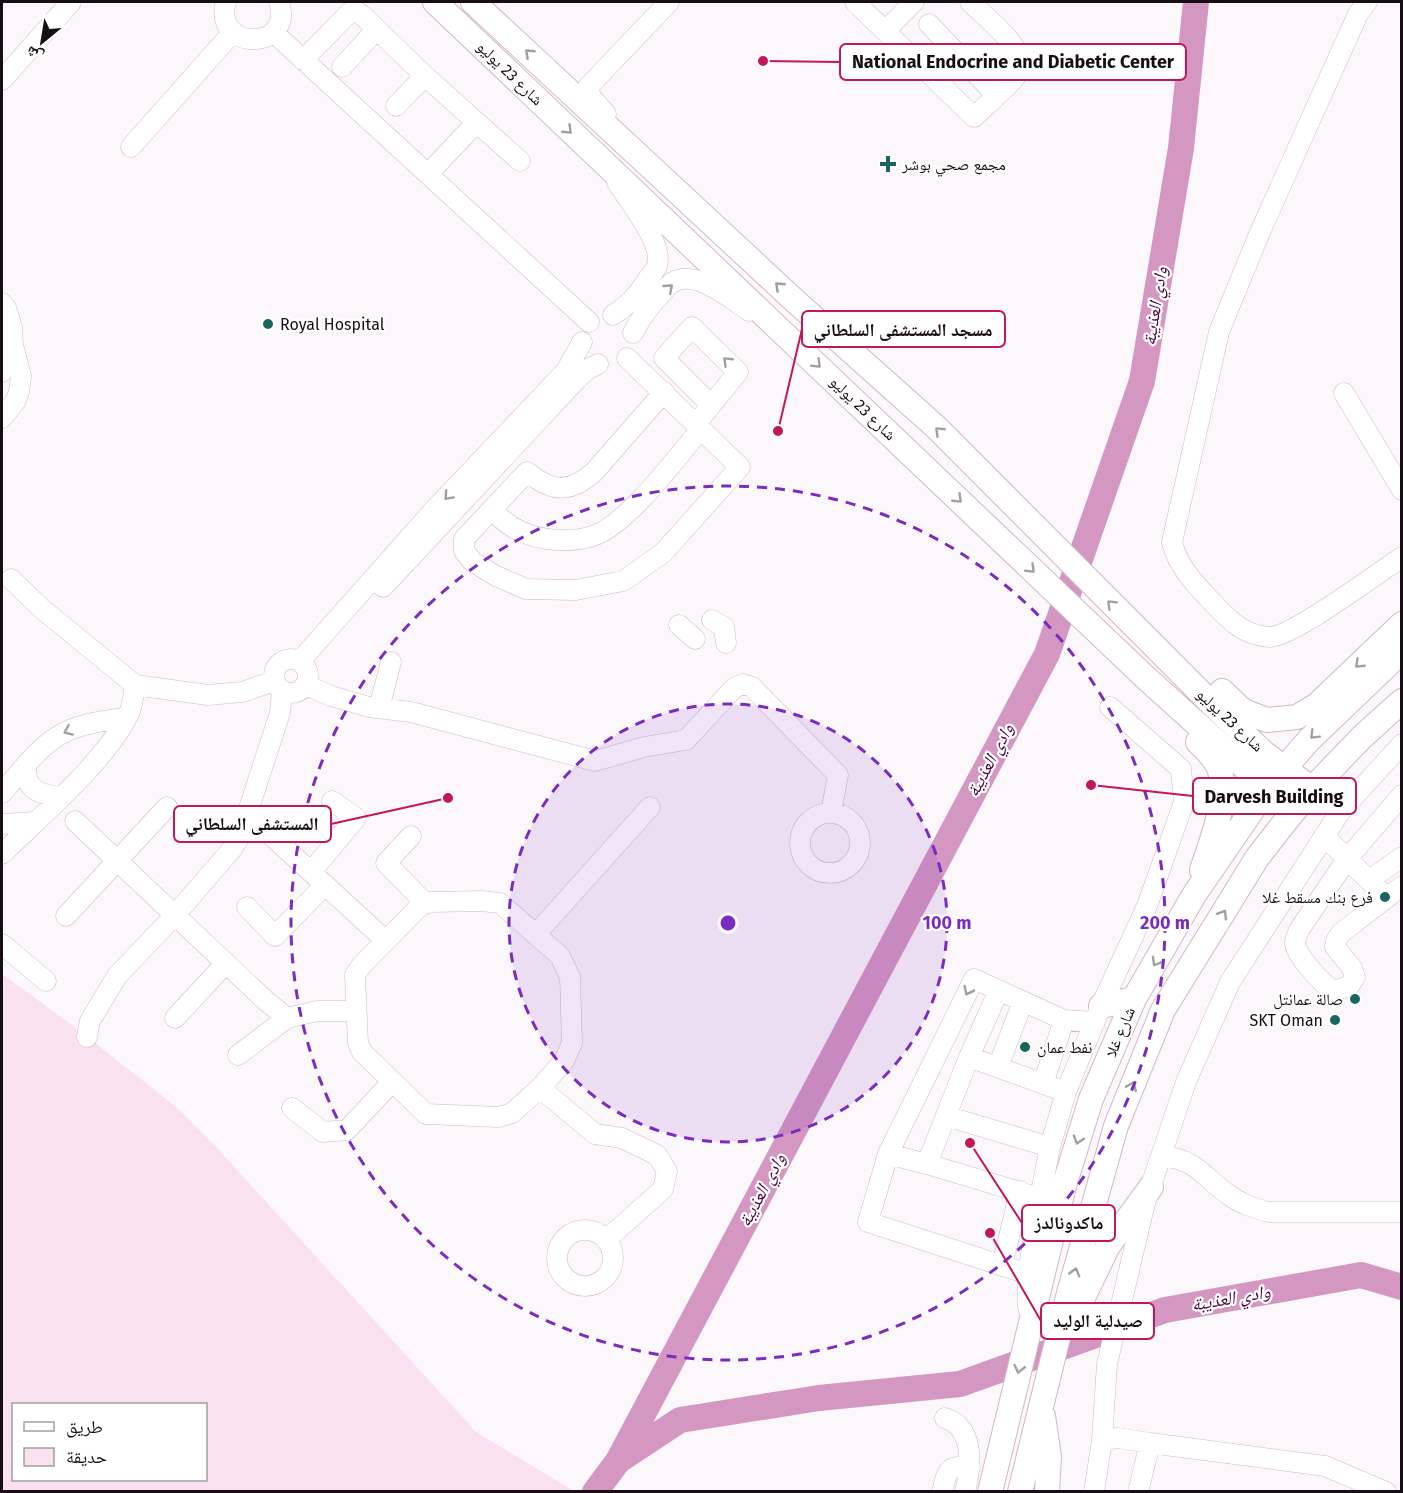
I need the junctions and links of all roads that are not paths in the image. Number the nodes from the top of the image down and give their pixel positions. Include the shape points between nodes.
1 (70, 2) edge
2 (226, 2) edge
3 (279, 2) edge
4 (435, 2) edge
5 (473, 2) edge
6 (479, 2) edge
7 (667, 2) edge
8 (855, 2) edge
9 (914, 2) edge
10 (970, 2) edge
11 (1367, 2) edge
12 (929, 24) dead end
13 (500, 27) junction
14 (376, 30) junction
15 (885, 30) junction
16 (233, 32) junction
17 (273, 32) junction
18 (303, 60) junction
19 (342, 67) dead end
20 (425, 76) junction
21 (2, 80) edge
22 (996, 95) junction
23 (396, 106) dead end
24 (476, 123) junction
25 (131, 147) dead end
26 (520, 161) dead end
27 (608, 167) junction
28 (428, 174) junction
29 (658, 174) junction
30 (2, 303) edge
31 (613, 315) junction
32 (589, 322) junction
33 (633, 333) junction
34 (788, 337) junction
35 (582, 342) junction
36 (13, 345) junction
37 (627, 358) junction
38 (598, 364) junction
39 (2, 372) edge
40 (2, 387) edge
41 (664, 392) junction
42 (1344, 393) dead end
43 (15, 402) junction
44 (711, 405) dead end
45 (2, 418) edge
46 (698, 426) junction
47 (1401, 490) edge
48 (492, 509) junction
49 (1401, 557) edge
50 (6, 574) edge
51 (712, 620) dead end
52 (1401, 624) edge
53 (679, 625) dead end
54 (695, 639) dead end
55 (726, 643) dead end
56 (1152, 645) junction
57 (1401, 651) edge
58 (391, 662) dead end
59 (1128, 662) junction
60 (304, 672) junction
61 (135, 685) junction
62 (278, 686) junction
63 (1401, 701) edge
64 (1110, 707) dead end
65 (379, 708) junction
66 (125, 718) junction
67 (1401, 744) edge
68 (26, 765) junction
69 (1284, 768) junction
70 (1268, 787) junction
71 (1312, 789) junction
72 (2, 793) edge
73 (1401, 795) edge
74 (60, 797) junction
75 (332, 801) dead end
76 (167, 807) dead end
77 (650, 807) dead end
78 (1296, 808) junction
79 (831, 813) dead end
80 (75, 821) dead end
81 (35, 822) junction
82 (2, 824) edge
83 (262, 827) dead end
84 (411, 836) dead end
85 (1324, 836) junction
86 (2, 854) edge
87 (1401, 857) edge
88 (1347, 859) junction
89 (117, 861) junction
90 (318, 879) junction
91 (1369, 880) junction
92 (1394, 892) edge
93 (1194, 895) junction
94 (426, 904) junction
95 (247, 907) dead end
96 (175, 915) junction
97 (66, 916) dead end
98 (537, 934) junction
99 (386, 941) junction
100 (2, 944) edge
101 (226, 963) junction
102 (46, 981) dead end
103 (999, 990) junction
104 (1134, 999) junction
105 (1023, 1001) junction
106 (356, 1011) junction
107 (1098, 1014) junction
108 (175, 1018) dead end
109 (287, 1018) junction
110 (1064, 1020) junction
111 (87, 1037) dead end
112 (238, 1055) dead end
113 (969, 1057) junction
114 (998, 1068) junction
115 (392, 1082) junction
116 (1043, 1084) junction
117 (540, 1088) junction
118 (1066, 1092) junction
119 (292, 1108) dead end
120 (946, 1116) junction
121 (1050, 1147) junction
122 (888, 1154) junction
123 (1161, 1156) junction
124 (927, 1164) junction
125 (1151, 1186) junction
126 (1020, 1191) junction
127 (1040, 1197) junction
128 (1401, 1212) edge
129 (606, 1240) dead end
130 (1002, 1266) junction
131 (1028, 1274) junction
132 (1028, 1332) junction
133 (1049, 1367) junction
134 (1041, 1403) junction
135 (945, 1418) dead end
136 (1102, 1440) junction
137 (1150, 1443) junction
138 (970, 1467) junction
139 (942, 1491) edge
140 (965, 1491) edge
141 (990, 1491) edge
142 (1020, 1491) edge
143 (1047, 1491) edge
144 (1094, 1491) edge
145 (1102, 1491) edge
146 (1138, 1491) edge
147 (1386, 1491) edge

1 - 21 street
2 - 16 street via 227,24
3 - 17 street via 281,16
4 -> 27 main road, شارع 23 يوليو
5 - 13 main road, شارع 23 يوليو
6 - 13 street
7 - 29 street via 588,87 591,97
8 - 15 street
9 - 15 street
10 - 22 street via 1016,47 1022,60 1020,72
11 - 49 street via 1358,14 1260,232 1219,332 1172,542 1175,557 1190,578 1233,624 1272,638 1298,627
12 - 22 street
29 -> 13 main road, شارع 23 يوليو
14 - 18 street via 362,15 350,12
14 - 19 street
14 - 20 street
15 - 22 street via 974,117
16 - 17 street via 249,40
16 - 25 street
17 - 18 street
18 - 28 street
20 - 23 street
20 - 24 street
24 - 26 street
24 - 28 street
27 - 31 street via 658,249 657,266 643,288
27 - 34 main road, شارع 23 يوليو
28 - 32 street
56 -> 29 main road, شارع 23 يوليو via 936,428
30 - 36 street via 12,327
31 - 32 street
31 - 33 street via 626,321
32 - 35 street
33 -> 34 street via 656,299 673,282 684,279 707,283
33 - 37 street via 634,342
34 -> 59 main road, شارع 23 يوليو
35 - 38 street via 587,355
35 -> 60 street via 566,371 434,510
36 - 39 street
36 - 43 street via 21,376
37 - 38 street via 613,366
37 - 41 street
38 - 60 street via 577,379
40 - 43 street via 10,389
41 - 46 street
41 - 48 street via 582,483 556,488 527,472
42 - 47 street
43 - 45 street
44 - 46 street
46 - 48 street via 623,519 595,536 566,541 534,537 500,519
46 - 48 street via 740,467 663,553 623,580 576,590 526,589 496,576 473,562 464,551 464,539
50 - 61 street via 40,608
51 - 55 street via 724,627
52 -> 56 main road via 1317,705 1297,717 1267,720 1243,711 1189,660
53 - 54 street
56 - 69 main road, شارع 23 يوليو
57 -> 69 main road, شارع غلا
58 - 65 street
59 - 70 main road, شارع 23 يوليو
59 - 93 main road via 1135,678 1212,756 1222,777 1220,811
60 - 62 street via 303,689 293,693
60 - 62 street via 289,659 279,663 274,672
60 - 65 street via 331,696
61 - 62 street via 208,695
61 - 66 street
62 - 96 street via 280,713 240,836
63 - 71 main road, شارع غلا
64 - 107 street via 1180,769 1184,802 1147,906
65 - 79 street via 411,712 595,761 686,740 734,688 743,684 752,687 838,775
66 -> 68 street via 69,729 50,740
66 - 74 street via 105,748
67 - 85 street via 1340,812
68 - 72 street
68 - 74 street via 26,777 32,788 43,795
69 - 70 main road, شارع غلا
69 - 71 main road, شارع 23 يوليو
70 - 78 main road, شارع 23 يوليو
70 - 93 main road, شارع غلا
71 - 78 main road, شارع غلا
73 - 88 street
74 - 81 street
75 - 90 street via 356,818
76 - 89 street
77 - 98 street
133 -> 78 main road, شارع غلا via 1116,1126 1163,1010 1257,858
80 - 89 street
81 - 82 street
81 - 86 street
83 - 90 street
84 - 94 street via 386,863
85 - 88 street
85 - 123 street via 1230,982 1186,1082
87 - 91 street
88 - 91 street
88 - 92 street via 1299,930 1295,943 1324,985 1333,991 1349,986 1355,977 1335,947 1337,939
89 - 96 street
89 - 97 street
90 - 95 street via 275,936
90 - 99 street
91 - 92 street
93 -> 104 main road, شارع غلا
94 - 98 street via 500,903
94 - 99 street
96 - 101 street
96 - 111 street via 117,976 90,1021
98 - 117 street via 560,956 570,977 572,1043 564,1061
99 - 106 street via 355,975
100 - 102 street
101 - 108 street
101 - 109 street
103 - 105 street
103 - 113 street
103 -> 122 street via 974,979
104 - 107 main road
104 -> 132 main road, شارع غلا via 1091,1099 1064,1186
105 - 110 street
105 - 114 street
106 - 109 street via 317,1011
106 - 115 street via 362,1052
107 - 110 street
107 - 118 street
109 - 112 street
110 - 116 street
113 - 114 street
113 - 120 street
114 - 116 street
115 - 117 street via 419,1109 434,1116 499,1118 512,1113
115 - 119 street via 347,1130 324,1132
116 - 118 street
117 - 129 street via 595,1134 622,1138 657,1155 667,1171 663,1189
118 - 121 street
120 - 121 street
120 - 124 street
121 - 127 street
122 - 124 street
122 - 130 street via 868,1222
123 - 125 street
123 - 128 street via 1176,1157 1194,1166 1229,1195 1268,1212
124 - 126 street
125 - 133 main road via 1108,1246
125 - 136 street via 1107,1364
126 - 127 street
126 - 130 street
127 - 131 street
130 - 131 street
131 - 132 street
132 -> 141 main road, شارع غلا
133 - 134 main road, شارع غلا
134 - 142 main road, شارع غلا
134 - 143 main road via 1049,1457
135 - 138 street via 963,1431
136 - 137 street
136 - 144 street
136 - 145 street
137 - 146 street
137 - 147 street via 1325,1466
138 - 139 street via 951,1468
138 - 140 street

